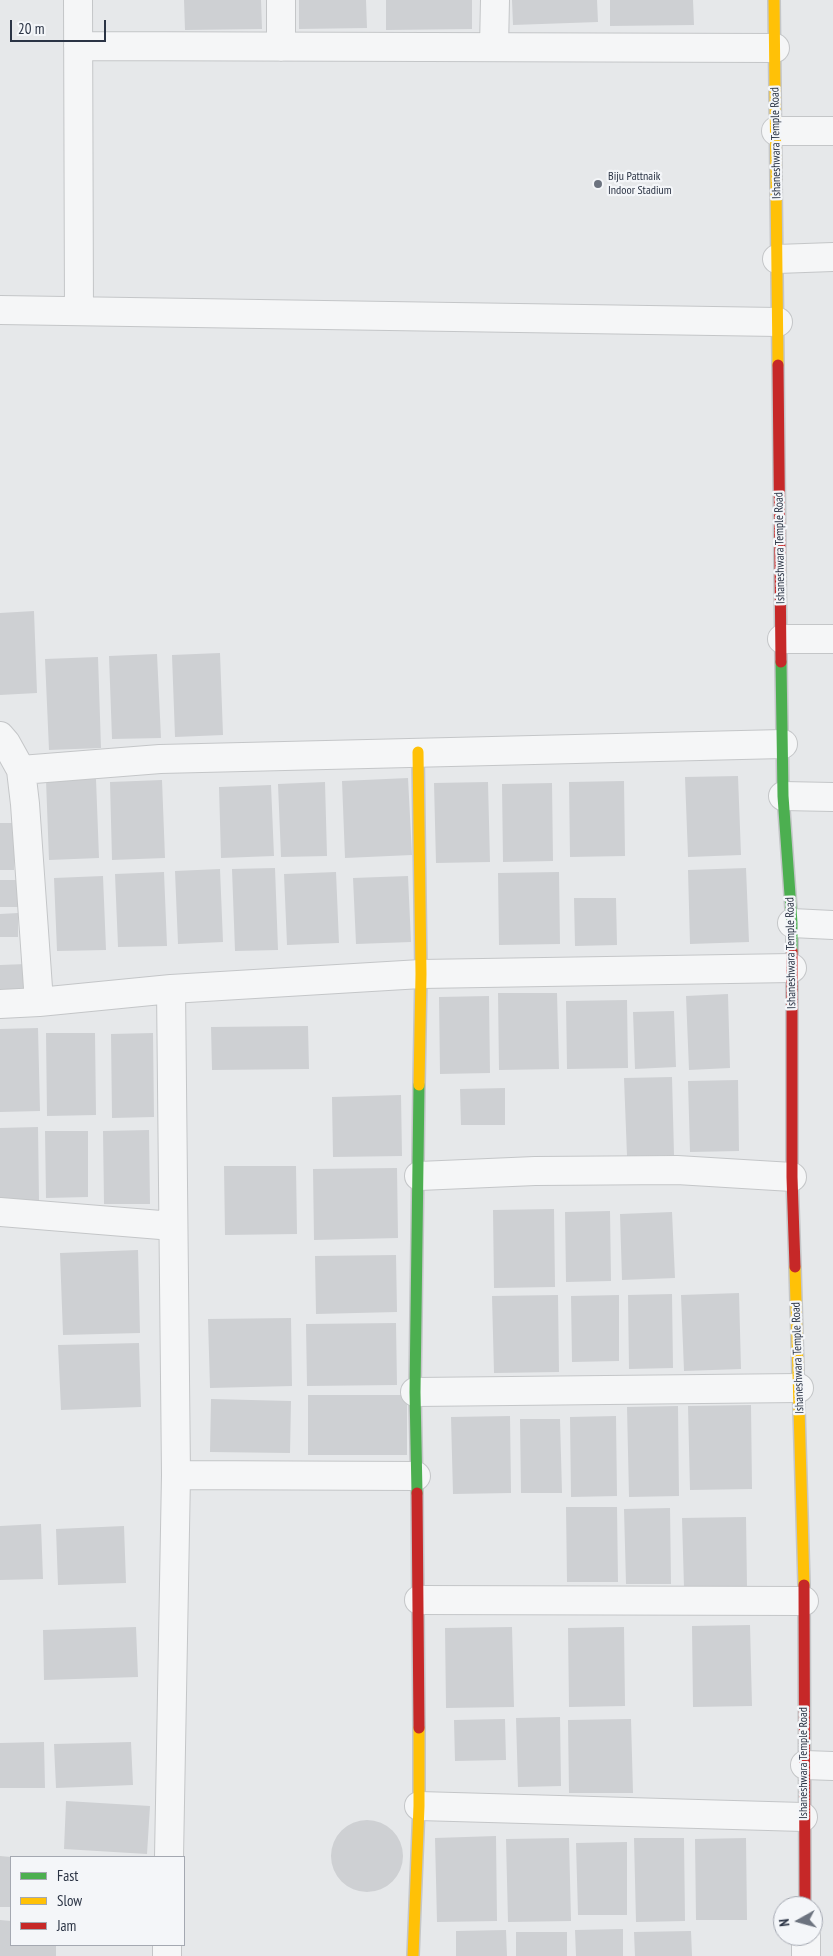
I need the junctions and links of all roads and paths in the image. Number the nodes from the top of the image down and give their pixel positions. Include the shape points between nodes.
1 (78, 0) edge
2 (281, 0) edge
3 (494, 0) edge
4 (774, 0) edge
5 (78, 46) junction
6 (281, 46) junction
7 (494, 47) junction
8 (775, 48) junction
9 (776, 131) junction
10 (833, 131) edge
11 (833, 256) edge
12 (777, 260) junction
13 (0, 310) edge
14 (79, 311) junction
15 (778, 322) junction
16 (782, 639) junction
17 (833, 639) edge
18 (0, 736) edge
19 (782, 744) junction
20 (418, 752) junction
21 (20, 770) junction
22 (783, 796) junction
23 (833, 797) edge
24 (792, 923) junction
25 (833, 925) edge
26 (792, 968) junction
27 (422, 974) junction
28 (171, 989) junction
29 (39, 1002) junction
30 (0, 1004) edge
31 (419, 1176) junction
32 (792, 1178) junction
33 (0, 1212) edge
34 (173, 1226) junction
35 (799, 1388) junction
36 (415, 1392) junction
37 (176, 1476) junction
38 (416, 1476) junction
39 (419, 1600) junction
40 (804, 1601) junction
41 (805, 1765) junction
42 (833, 1766) edge
43 (419, 1806) junction
44 (804, 1817) junction
45 (169, 1856) edge
46 (805, 1896) edge
47 (414, 1956) edge

1 - 5 street
2 - 6 street
3 - 7 street
4 - 8 street, Ishaneshwara Temple Road
5 - 6 street
5 - 14 street
6 - 7 street
7 - 8 street
8 - 9 street, Ishaneshwara Temple Road
9 - 10 street
9 - 12 street, Ishaneshwara Temple Road
11 - 12 street
12 - 15 street, Ishaneshwara Temple Road
13 - 14 street
14 - 15 street
15 - 16 street, Ishaneshwara Temple Road
16 - 17 street
16 - 19 street, Ishaneshwara Temple Road
18 - 21 street
19 - 20 street
19 - 22 street, Ishaneshwara Temple Road
20 - 21 street via 160,759
20 - 27 street
21 - 29 street
22 - 23 street
22 - 24 street, Ishaneshwara Temple Road
24 - 25 street
24 - 26 street, Ishaneshwara Temple Road
26 - 27 street
26 - 32 street, Ishaneshwara Temple Road
27 - 28 street
27 - 31 street
28 - 29 street
28 - 34 street
29 - 30 street
31 - 32 street via 677,1170
31 - 36 street
32 - 35 street, Ishaneshwara Temple Road
33 - 34 street
34 - 37 street
35 - 36 street
35 - 40 street, Ishaneshwara Temple Road
36 - 38 street
37 - 38 street
37 - 45 street
38 - 39 street
39 - 40 street
39 - 43 street
40 - 41 street, Ishaneshwara Temple Road
41 - 42 street
41 - 44 street, Ishaneshwara Temple Road
43 - 44 street
43 - 47 street
44 - 46 street, Ishaneshwara Temple Road

